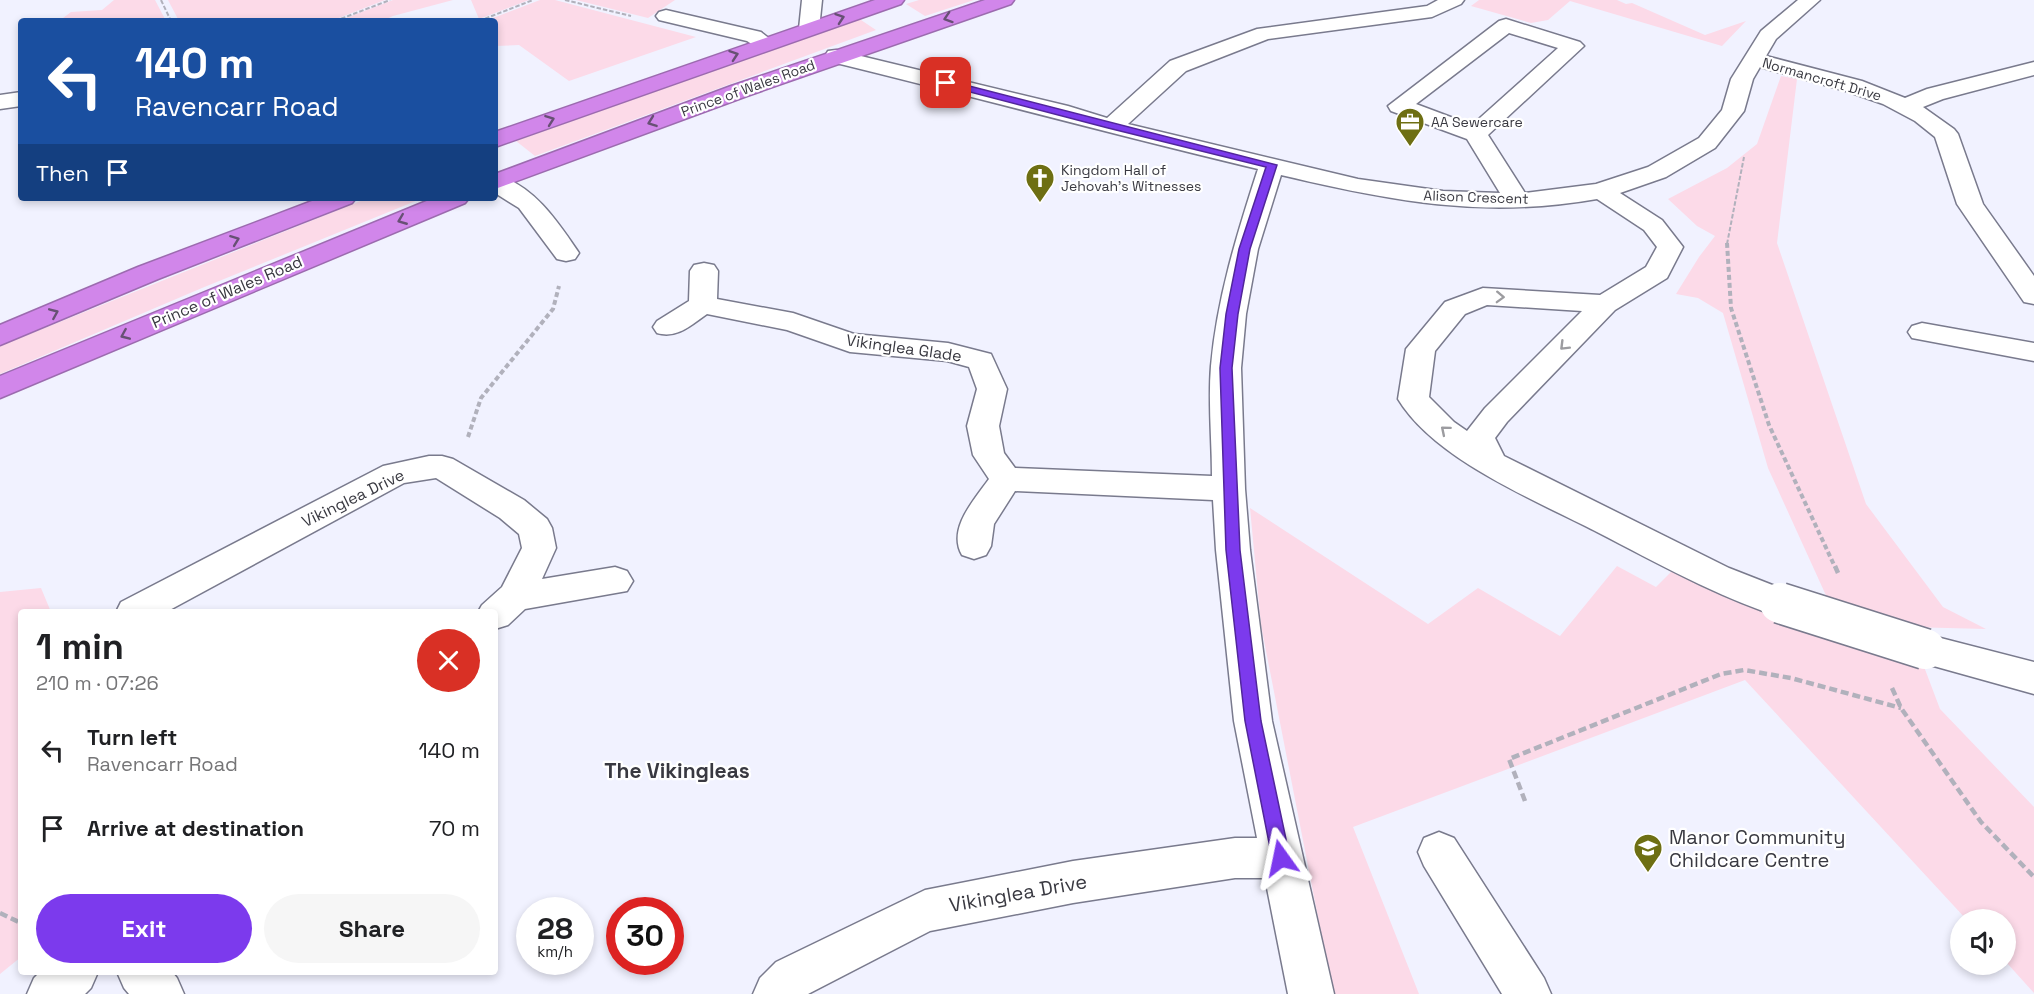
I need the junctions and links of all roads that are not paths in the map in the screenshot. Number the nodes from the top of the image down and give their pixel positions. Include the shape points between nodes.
1 (812, 0) edge
2 (894, 0) edge
3 (1004, 0) edge
4 (1454, 0) edge
5 (1810, 0) edge
6 (666, 15) dead end
7 (809, 29) junction
8 (765, 44) junction
9 (836, 56) junction
10 (1754, 59) junction
11 (2034, 68) edge
12 (18, 99) edge
13 (0, 102) edge
14 (1904, 106) junction
15 (1112, 126) junction
16 (1476, 134) junction
17 (498, 139) edge
18 (1272, 165) junction
19 (498, 181) edge
20 (498, 184) edge
21 (1601, 191) junction
22 (335, 201) edge
23 (449, 201) edge
24 (1518, 201) junction
25 (566, 253) dead end
26 (704, 271) dead end
27 (2034, 296) edge
28 (1605, 304) junction
29 (703, 305) junction
30 (667, 327) dead end
31 (1922, 331) dead end
32 (0, 336) edge
33 (2034, 352) edge
34 (0, 388) edge
35 (1492, 464) junction
36 (1006, 479) junction
37 (1229, 489) junction
38 (974, 546) dead end
39 (615, 581) dead end
40 (505, 606) edge
41 (140, 609) edge
42 (2034, 678) edge
43 (1439, 852) dead end
44 (1281, 858) junction
45 (72, 975) edge
46 (143, 975) edge
47 (50, 994) edge
48 (161, 994) edge
49 (776, 994) edge
50 (1311, 994) edge
51 (1527, 994) edge

1 - 7 street
7 -> 2 highway
3 -> 9 highway, Prince of Wales Road
4 - 15 street via 1432,11 1264,33 1178,66
5 - 10 street, Alison Crescent via 1768,35
6 - 8 street via 754,36
7 - 8 highway
17 -> 8 highway
9 - 15 street, Alison Crescent
9 -> 19 highway, Prince of Wales Road
10 - 14 street, Normancroft Drive via 1854,86
10 - 21 street, Alison Crescent via 1742,79 1733,111 1707,143 1657,172
11 - 14 street
12 - 13 street
14 - 27 street, Normancroft Drive via 1946,134 1970,204
15 - 18 street, Alison Crescent
16 - 16 street via 1529,86 1573,46 1506,25 1399,106
16 - 24 street
18 - 24 street, Alison Crescent via 1358,186 1443,199
18 - 37 street via 1245,249 1232,314 1226,368
20 - 25 street via 528,203
21 - 24 street, Alison Crescent
21 - 28 street via 1653,225 1670,247 1658,272
32 -> 22 highway via 148,273
23 -> 34 highway, Prince of Wales Road
26 - 29 street
28 -> 35 street via 1479,437
35 -> 28 street via 1443,430 1413,399 1421,349 1455,309 1483,296
29 - 30 street
29 - 36 street, Vikinglea Glade via 793,322 850,343 948,351 981,361 992,389 983,426 989,455
31 - 33 street
35 - 42 street, bridge via 1717,578 1780,603 1925,649
36 - 37 street
36 - 38 street via 977,523
37 - 44 street via 1253,721
39 - 40 street, Vikinglea Drive
40 - 41 street, Vikinglea Drive via 539,548 535,528 512,509 442,467 421,466 394,474
43 - 51 street
44 - 49 street, Vikinglea Drive via 1223,860 1073,882 925,910 792,978
44 - 50 street
45 - 47 street
46 - 48 street

